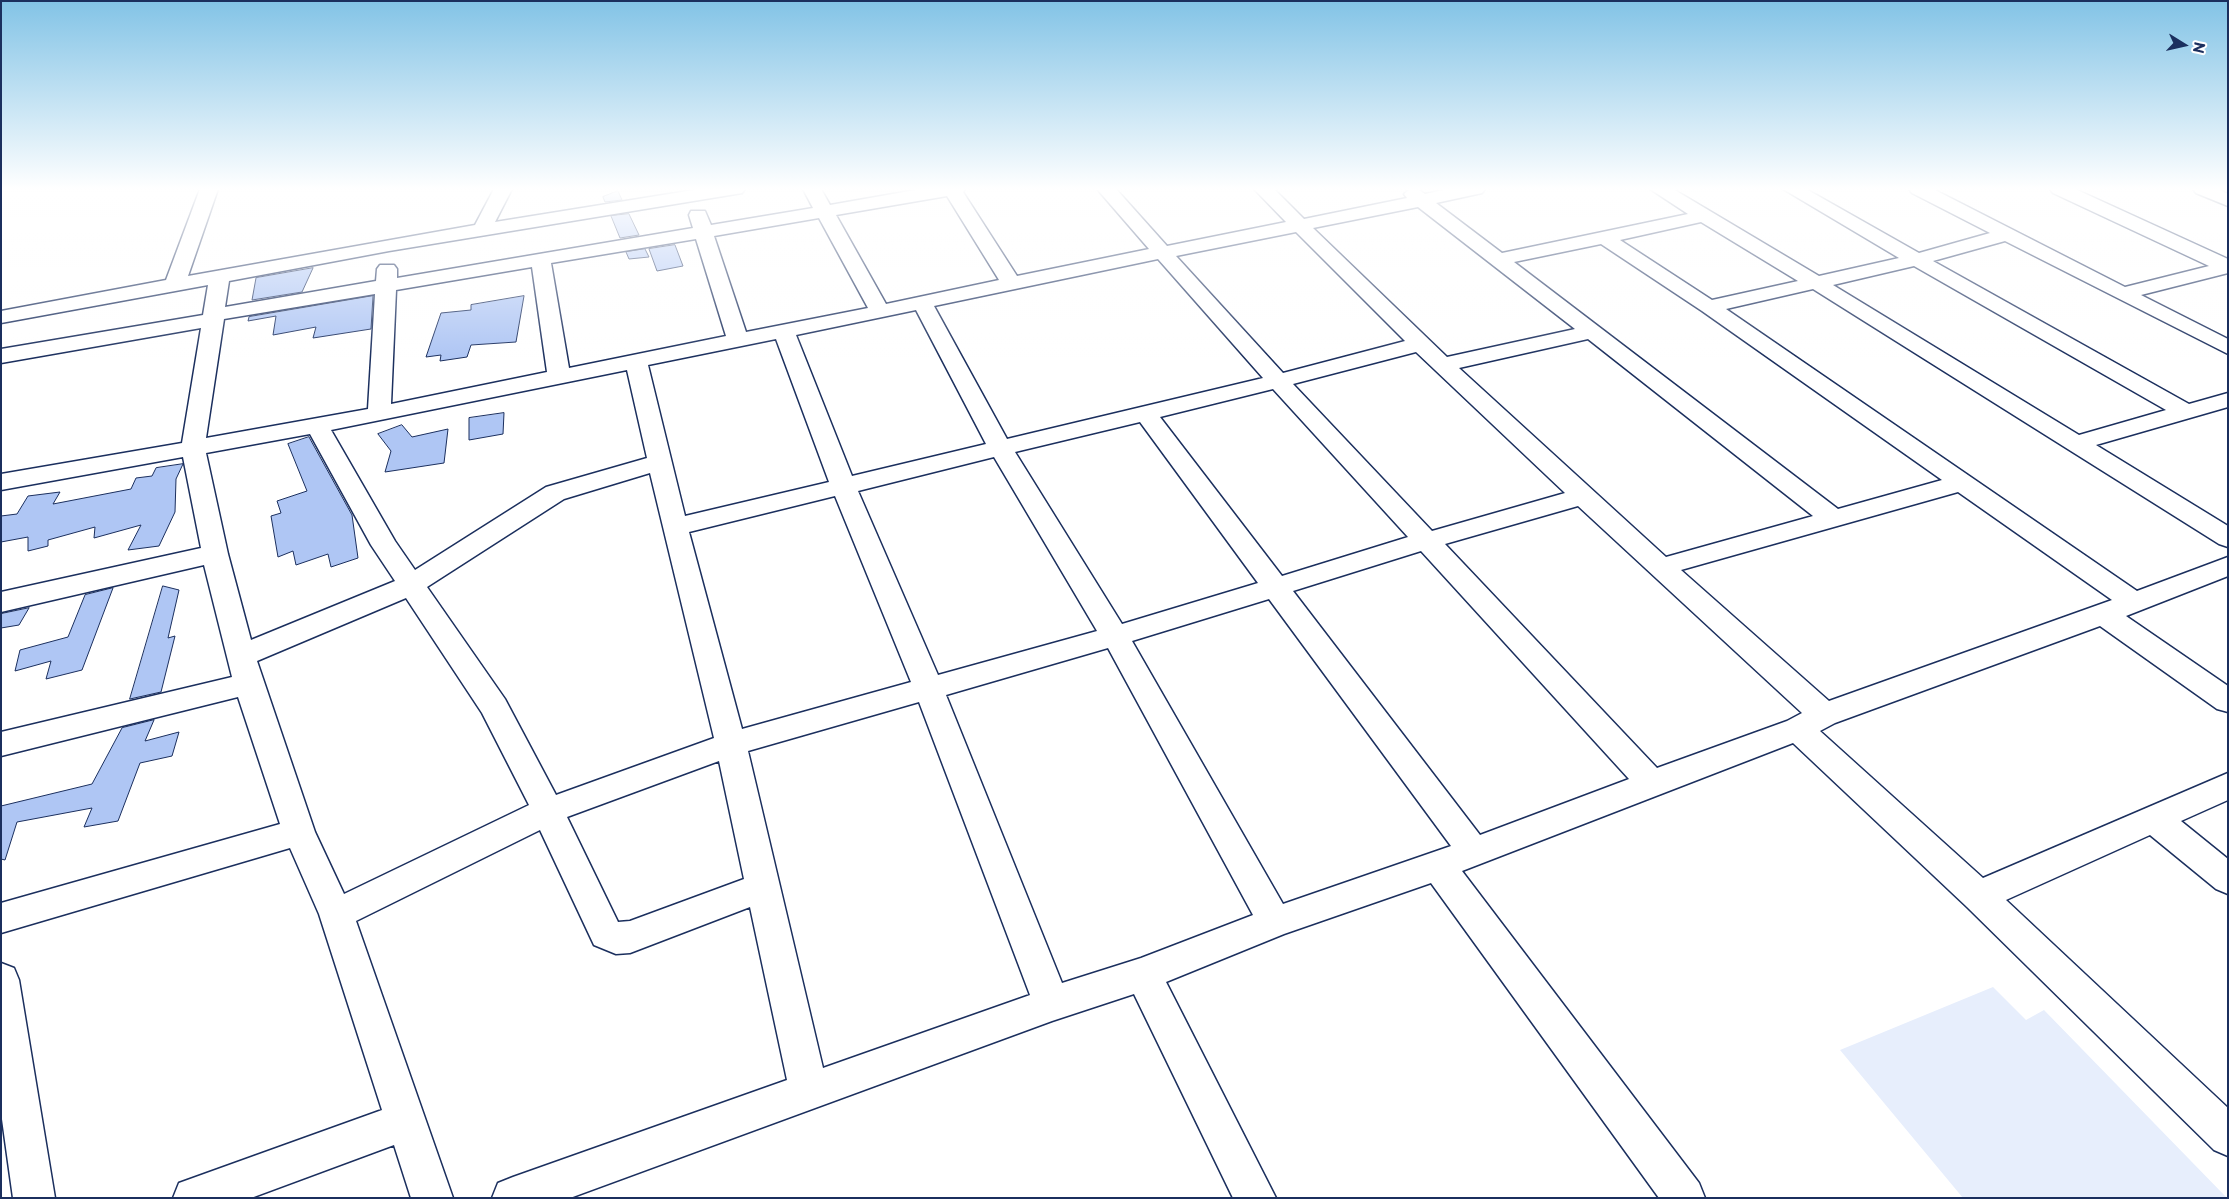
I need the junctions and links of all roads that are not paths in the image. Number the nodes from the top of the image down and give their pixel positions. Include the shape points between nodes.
1 (190, 245) edge
2 (389, 245) joint
3 (631, 245) edge
4 (706, 245) edge
5 (844, 245) edge
6 (988, 245) edge
7 (1156, 245) edge
8 (1206, 245) edge
9 (1320, 245) edge
10 (1478, 245) edge
11 (1571, 245) edge
12 (1615, 245) edge
13 (1753, 245) edge
14 (1890, 245) edge
15 (1970, 245) edge
16 (2026, 245) edge
17 (2180, 245) edge
18 (1163, 253) junction
19 (541, 260) junction
20 (1497, 260) junction
21 (1915, 260) junction
22 (2227, 267) edge
23 (220, 276) junction
24 (1815, 282) junction
25 (1012, 283) junction
26 (176, 284) junction
27 (385, 287) junction
28 (2123, 294) junction
29 (922, 303) junction
30 (1709, 307) junction
31 (880, 311) junction
32 (33, 312) junction
33 (1, 317) edge
34 (213, 318) junction
35 (783, 330) junction
36 (1592, 332) junction
37 (738, 339) junction
38 (1420, 344) junction
39 (2228, 348) edge
40 (6, 355) edge
41 (636, 361) junction
42 (1443, 365) junction
43 (559, 376) junction
44 (1278, 382) junction
45 (2228, 400) edge
46 (2186, 412) junction
47 (1145, 413) junction
48 (379, 414) junction
49 (318, 426) junction
50 (2075, 444) junction
51 (193, 447) junction
52 (1000, 448) junction
53 (660, 462) junction
54 (1, 482) edge
55 (1961, 483) junction
56 (842, 485) junction
57 (1583, 496) junction
58 (1834, 518) junction
59 (675, 527) junction
60 (2228, 538) edge
61 (1426, 541) junction
62 (215, 554) junction
63 (2228, 566) edge
64 (1661, 567) junction
65 (411, 585) junction
66 (1275, 588) junction
67 (1, 602) edge
68 (2118, 608) junction
69 (1115, 636) junction
70 (244, 670) junction
71 (929, 689) junction
72 (2228, 701) edge
73 (1811, 722) junction
74 (1, 744) edge
75 (731, 744) junction
76 (1652, 783) junction
77 (2228, 786) edge
78 (548, 811) junction
79 (2154, 819) junction
80 (299, 832) junction
81 (1474, 852) junction
82 (1438, 866) junction
83 (2228, 879) edge
84 (762, 887) junction
85 (1979, 896) junction
86 (336, 914) junction
87 (1, 918) edge
88 (1274, 922) junction
89 (1144, 974) junction
90 (1, 980) edge
91 (1052, 1004) junction
92 (809, 1092) junction
93 (406, 1121) junction
94 (2228, 1136) edge
95 (34, 1198) edge
96 (194, 1198) edge
97 (432, 1198) edge
98 (513, 1198) edge
99 (1255, 1198) edge
100 (1684, 1198) edge

1 - 26 street
2 - 23 street
2 - 27 street
3 - 19 street
4 - 37 street
5 - 31 street
6 - 25 street
7 - 18 street
8 - 18 street
9 - 38 street
10 - 20 street
11 - 20 street
12 - 30 street
13 - 24 street
14 - 21 street
15 - 21 street
16 - 28 street
17 - 22 street
18 - 25 street
18 - 44 street
19 - 27 street
19 - 43 street
20 - 36 street
21 - 24 street
21 - 46 street
22 - 28 street
23 - 26 street
23 - 34 street
24 - 30 street
24 - 50 street
25 - 29 street
26 - 32 street
27 - 34 street
27 - 48 street
28 - 39 street
29 - 31 street
29 - 52 street
30 - 55 street
31 - 35 street
32 - 33 street
32 - 40 street
34 - 40 street
34 - 51 street
35 - 37 street
35 - 56 street
36 - 42 street
36 - 58 street
37 - 41 street
38 - 42 street
38 - 44 street
41 - 43 street
41 - 53 street
42 - 57 street
43 - 48 street
44 - 47 street
44 - 61 street
45 - 46 street
46 - 50 street
47 - 52 street
47 - 66 street
48 - 49 street
49 - 51 street
49 - 65 street via 384,545
50 - 60 street
51 - 54 street
51 - 62 street
52 - 56 street
52 - 69 street
53 - 59 street
53 - 65 street via 554,493
55 - 58 street
55 - 68 street
56 - 59 street
56 - 71 street
57 - 61 street
57 - 64 street
58 - 64 street
59 - 75 street
61 - 66 street
61 - 76 street
62 - 67 street
62 - 70 street
63 - 68 street
64 - 73 street
65 - 70 street
65 - 78 street via 494,707
66 - 69 street
66 - 81 street
68 - 72 street
68 - 73 street
69 - 71 street
69 - 88 street
70 - 74 street
70 - 80 street
71 - 75 street
71 - 91 street
73 - 76 street
73 - 85 street
75 - 78 street
75 - 84 street
76 - 81 street
77 - 79 street
78 - 84 street via 606,934 616,938 630,937
78 - 86 street
79 - 83 street
79 - 85 street
80 - 86 street
80 - 87 street
81 - 82 street
82 - 88 street
82 - 100 street
84 - 92 street
85 - 94 street
86 - 93 street
88 - 89 street
89 - 91 street
89 - 99 street
90 - 95 street
91 - 92 street
92 - 98 street
93 - 96 street
93 - 97 street

